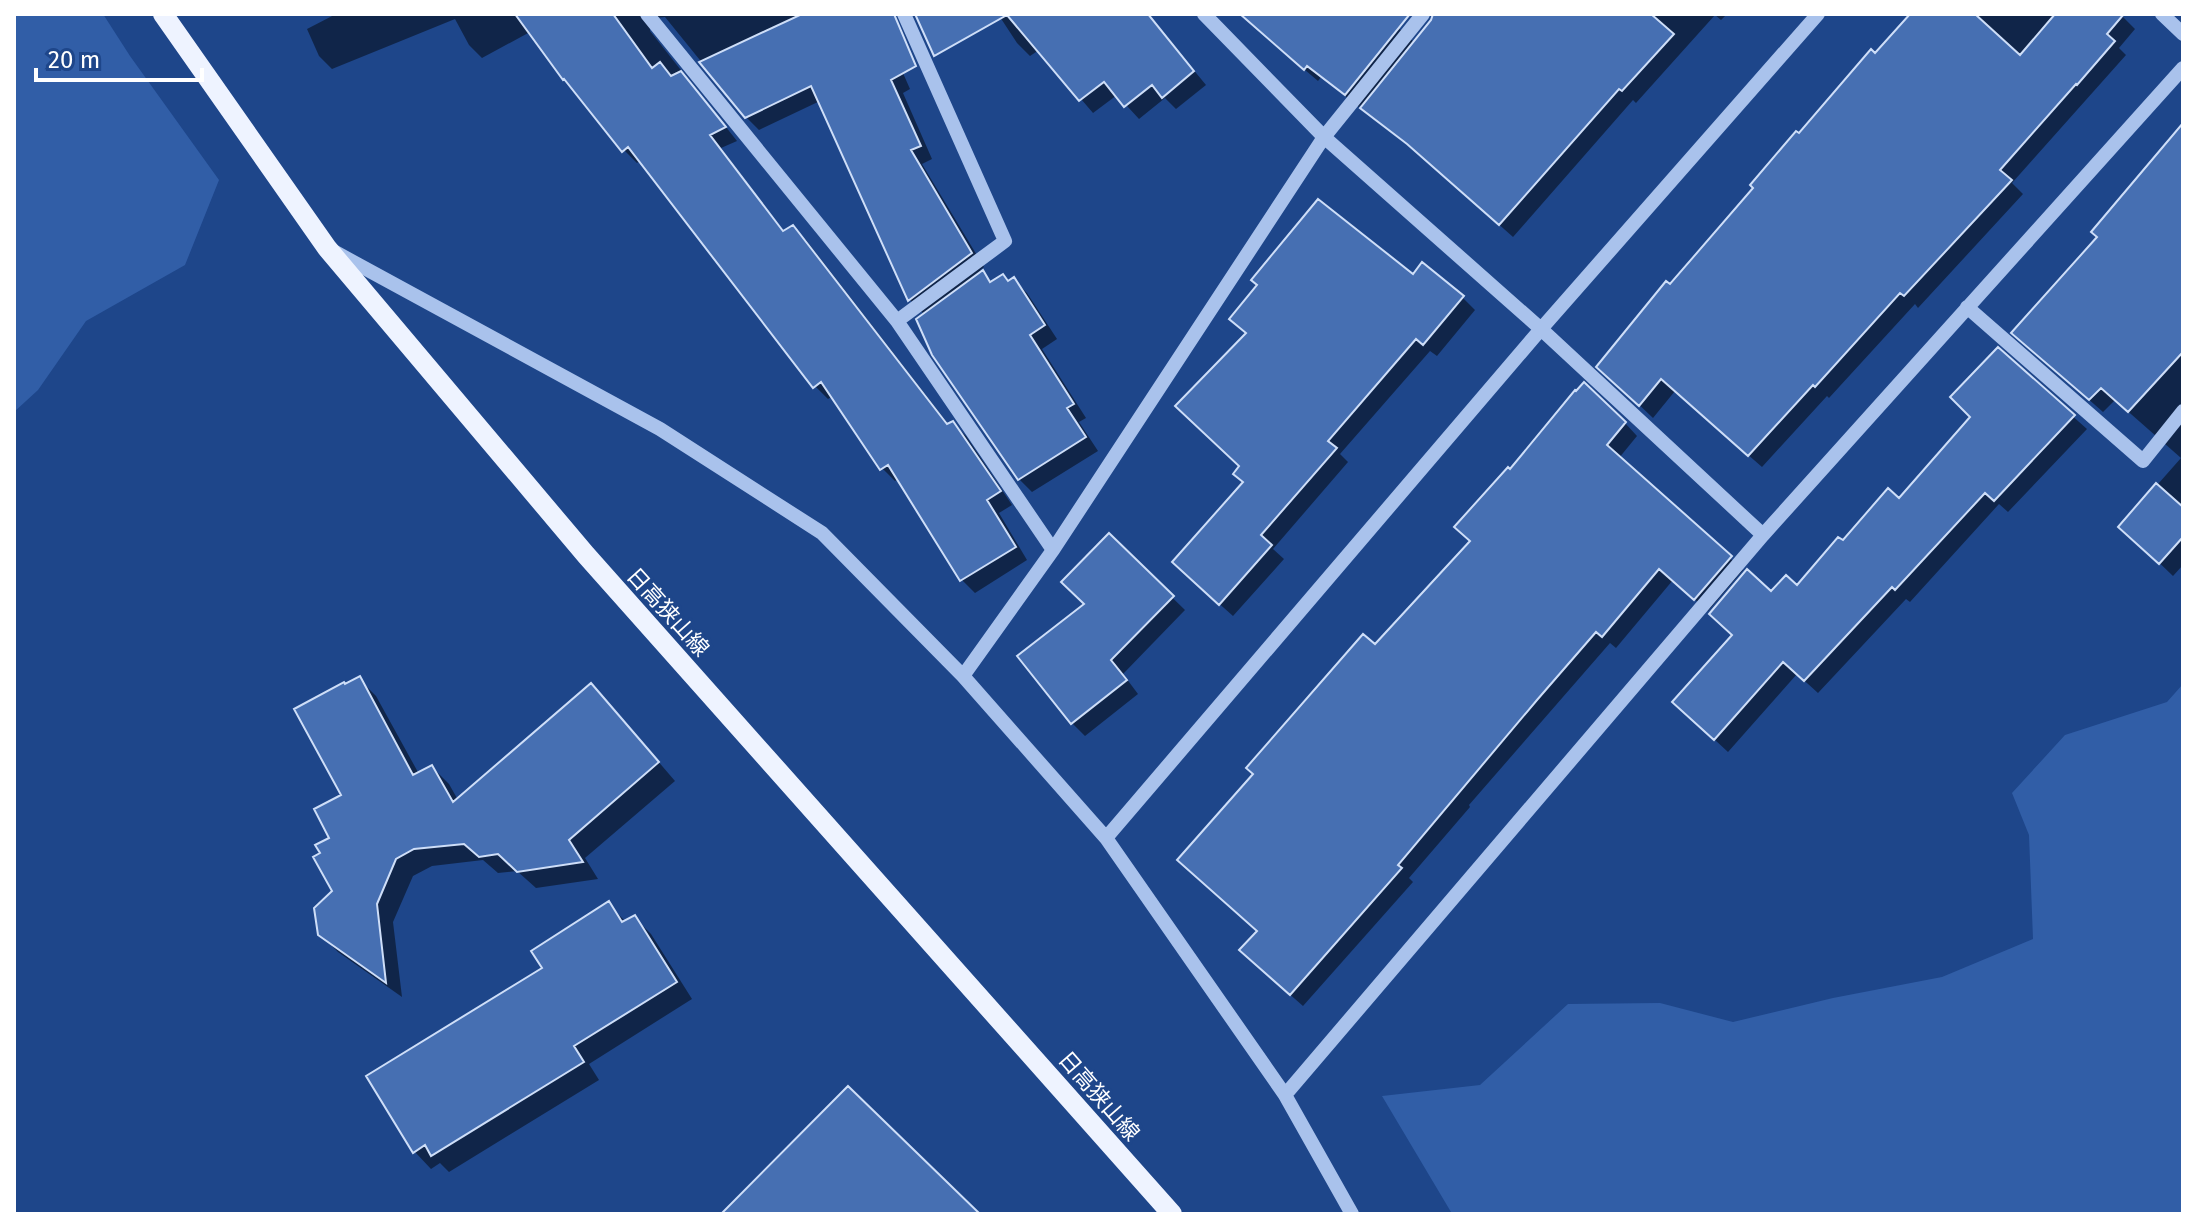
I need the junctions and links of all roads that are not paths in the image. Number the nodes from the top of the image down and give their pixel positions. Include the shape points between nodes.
1 (163, 14) edge
2 (647, 14) edge
3 (904, 14) edge
4 (1204, 14) edge
5 (1423, 14) edge
6 (1818, 14) edge
7 (2162, 14) edge
8 (2183, 34) edge
9 (2183, 68) edge
10 (1324, 137) junction
11 (327, 248) junction
12 (1967, 307) junction
13 (897, 321) junction
14 (1541, 329) junction
15 (2183, 411) edge
16 (1763, 535) junction
17 (1053, 550) junction
18 (963, 676) junction
19 (1106, 838) junction
20 (1285, 1095) junction
21 (1172, 1214) edge
22 (1352, 1214) edge

1 - 11 main road, 日高狭山線
2 - 13 street
3 - 13 street via 1005,241
4 - 10 street
5 - 10 street
6 - 14 street
7 - 8 street
9 - 12 street
10 - 14 street
10 - 17 street
11 - 18 street via 660,429 822,533
11 - 21 main road, 日高狭山線 via 586,555
12 - 15 street via 2143,461
12 - 16 street
13 - 17 street
14 - 16 street
14 - 19 street
16 - 20 street
17 - 18 street
18 - 19 street
19 - 20 street
20 - 22 street

